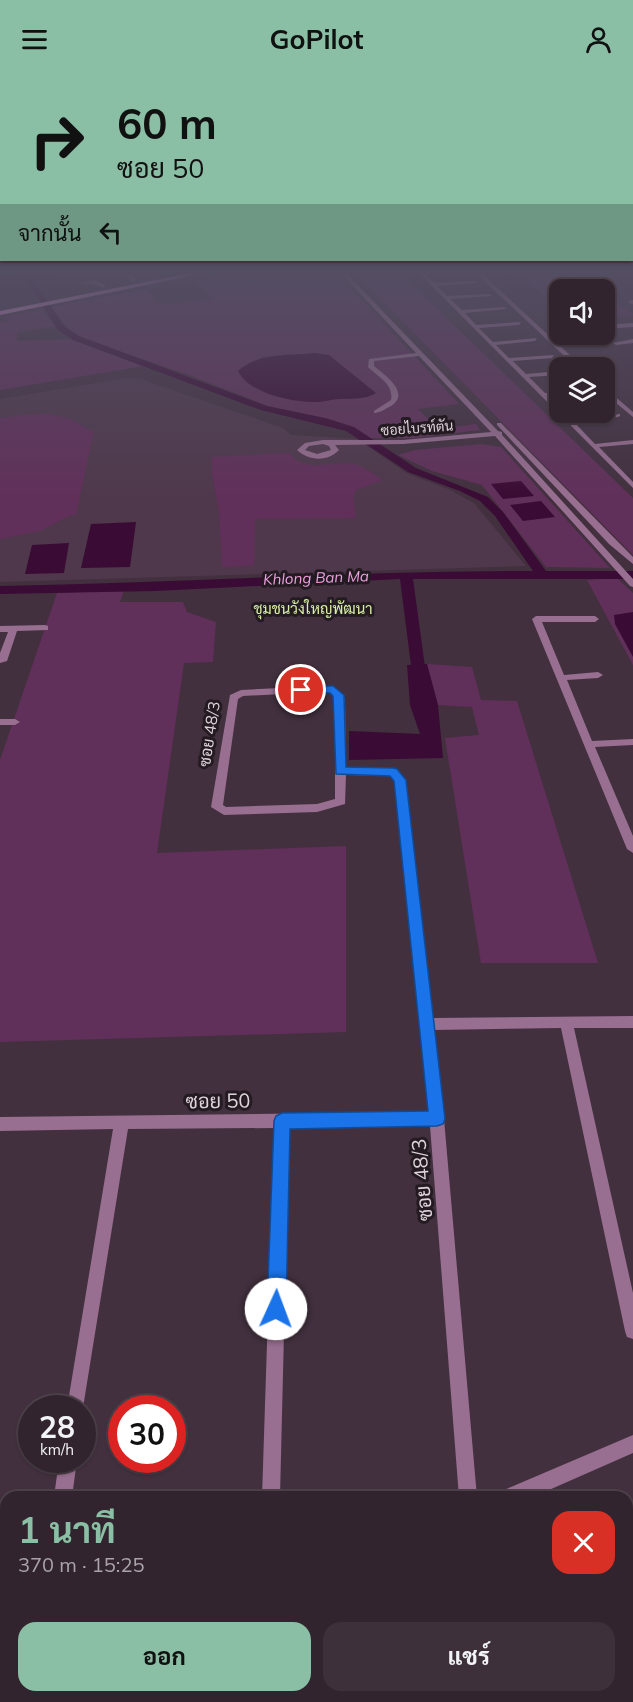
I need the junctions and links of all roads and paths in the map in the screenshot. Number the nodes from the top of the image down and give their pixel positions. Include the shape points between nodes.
1 (413, 347) edge
2 (421, 347) edge
3 (494, 347) edge
4 (558, 347) edge
5 (420, 354) junction
6 (552, 356) dead end
7 (569, 357) edge
8 (507, 360) junction
9 (549, 374) edge
10 (524, 376) junction
11 (549, 395) edge
12 (543, 396) junction
13 (615, 399) edge
14 (549, 402) edge
15 (376, 412) dead end
16 (615, 415) edge
17 (618, 415) dead end
18 (633, 415) edge
19 (570, 423) edge
20 (504, 435) junction
21 (633, 442) edge
22 (328, 443) junction
23 (594, 446) junction
24 (334, 452) junction
25 (633, 473) edge
26 (621, 474) junction
27 (633, 486) edge
28 (633, 561) edge
29 (633, 584) edge
30 (596, 618) dead end
31 (45, 628) dead end
32 (0, 629) edge
33 (13, 629) junction
34 (2, 661) dead end
35 (598, 675) dead end
36 (561, 678) junction
37 (0, 722) edge
38 (15, 722) dead end
39 (633, 742) edge
40 (590, 744) junction
41 (340, 771) junction
42 (620, 819) junction
43 (633, 819) edge
44 (633, 849) edge
45 (566, 1022) junction
46 (633, 1022) edge
47 (428, 1024) junction
48 (437, 1119) junction
49 (282, 1121) junction
50 (121, 1124) junction
51 (0, 1125) edge
52 (633, 1330) edge
53 (78, 1395) edge
54 (633, 1444) edge
55 (66, 1473) edge
56 (64, 1491) edge
57 (271, 1491) edge
58 (468, 1491) edge
59 (525, 1491) edge

1 - 5 street
2 - 20 street
3 - 8 street
4 - 7 street
5 - 15 street via 371,360 371,367 396,393 394,401
5 - 20 street
6 - 8 street
8 - 10 street
9 - 10 street
10 - 12 street
11 - 12 street
12 - 14 street
13 - 18 street
16 - 17 street
19 - 23 street
20 - 22 street, ซอยไบรท์ตัน
20 - 24 street, ซอยไบรท์ตัน
20 - 28 street
20 - 29 street
21 - 23 street
22 - 24 street
22 - 24 street, ซอยไบรท์ตัน via 307,444 301,450 316,457
23 - 26 street
25 - 26 street
26 - 27 street
30 - 36 street via 536,619
31 - 33 street
32 - 33 street
33 - 34 street
35 - 36 street
36 - 40 street
37 - 38 street
39 - 40 street
40 - 42 street
41 - 41 street, ซอย 48/3 via 341,801 326,807 220,809 216,803 233,697 252,692 336,692 340,699
41 - 47 street, ซอย 48/3 via 393,772 400,780
42 - 43 street
42 - 44 street
45 - 46 street
45 - 47 street
45 - 52 street
47 - 48 street, ซอย 48/3
48 - 49 street, ซอย 50
48 - 58 street, ซอย 48/3
49 - 50 street, ซอย 50
49 - 57 street
50 - 51 street, ซอย 50
50 - 53 street
54 - 59 street
55 - 56 street

